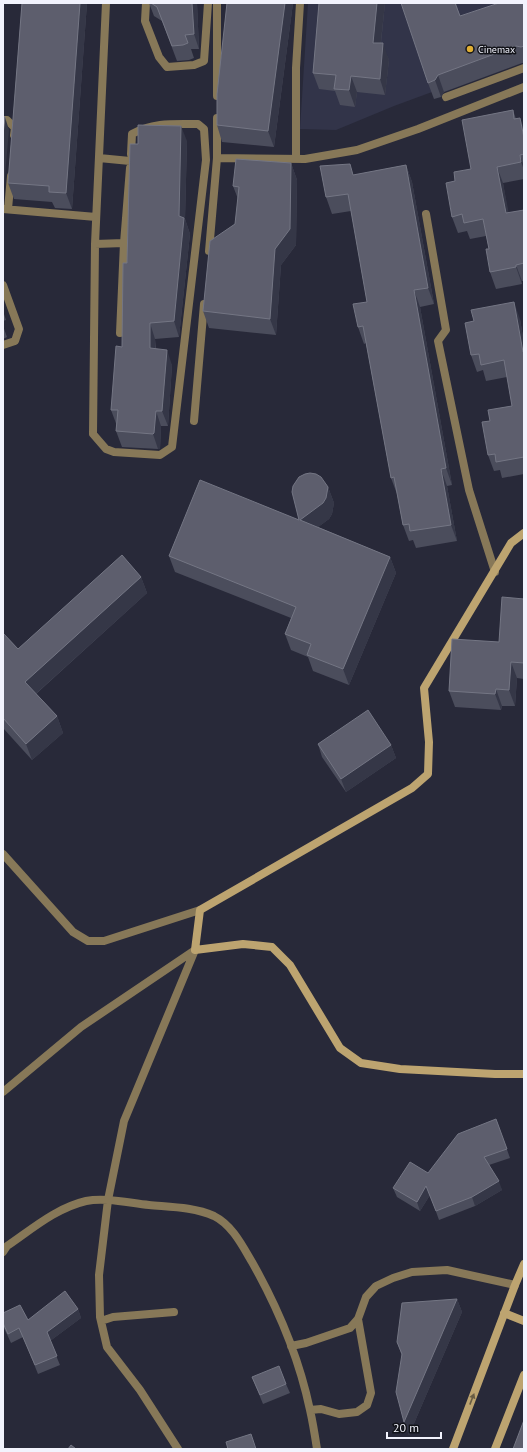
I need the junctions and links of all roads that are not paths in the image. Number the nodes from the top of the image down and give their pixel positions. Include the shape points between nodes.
1 (106, 3) edge
2 (146, 3) edge
3 (208, 3) edge
4 (217, 3) edge
5 (300, 3) edge
6 (524, 68) edge
7 (524, 87) edge
8 (446, 97) dead end
9 (3, 120) edge
10 (13, 143) edge
11 (99, 158) junction
12 (217, 158) junction
13 (296, 159) junction
14 (130, 161) junction
15 (12, 165) edge
16 (5, 209) edge
17 (426, 214) dead end
18 (96, 217) junction
19 (124, 243) junction
20 (95, 244) junction
21 (208, 262) edge
22 (3, 285) edge
23 (205, 293) edge
24 (120, 333) dead end
25 (3, 345) edge
26 (194, 421) dead end
27 (524, 533) edge
28 (495, 572) junction
29 (3, 854) edge
30 (200, 910) junction
31 (195, 950) junction
32 (524, 1074) edge
33 (3, 1092) edge
34 (108, 1200) junction
35 (3, 1252) edge
36 (524, 1264) edge
37 (515, 1285) junction
38 (174, 1312) dead end
39 (504, 1313) junction
40 (358, 1319) junction
41 (101, 1321) junction
42 (524, 1321) edge
43 (291, 1346) junction
44 (524, 1375) edge
45 (310, 1410) junction
46 (178, 1449) edge
47 (317, 1449) edge
48 (453, 1449) edge
49 (495, 1449) edge

1 - 11 street
2 - 3 street via 145,21 159,57 167,67 194,65 204,61
4 - 12 street
5 - 13 street via 296,68
6 - 8 street
7 - 13 street via 357,150
9 - 10 street via 7,120 14,128
11 - 14 street
11 - 18 street
12 - 13 street
12 - 21 street
14 - 19 street
14 - 20 street via 132,134 138,130 168,124 198,124 204,130 206,160 172,448 160,455 114,452 106,449 93,434
15 - 16 street
16 - 18 street
17 - 28 street via 446,330 438,341 469,492
18 - 20 street
19 - 20 street
19 - 24 street
22 - 25 street via 19,329 15,341
23 - 26 street
27 - 28 street via 511,543
28 - 30 street via 424,688 429,742 428,774 412,788
29 - 30 street via 72,932 88,941 104,942
30 - 31 street
31 - 32 street via 243,944 272,947 290,965 340,1048 361,1063 408,1069
31 - 33 street via 81,1027
31 - 34 street via 124,1121
34 - 35 street via 86,1201 54,1213 7,1246
34 - 41 street via 99,1275
34 - 43 street via 190,1210 214,1216 231,1229 266,1288
36 - 37 street
37 - 39 street
37 - 40 street via 447,1270 412,1272 376,1286 366,1297
38 - 41 street via 113,1317
39 - 42 street
48 -> 39 street
40 - 43 street via 350,1328
40 - 45 street via 371,1393 367,1405 356,1412 339,1414 321,1409
41 - 46 street via 107,1347 140,1390
43 - 45 street
44 - 49 street
45 - 47 street

